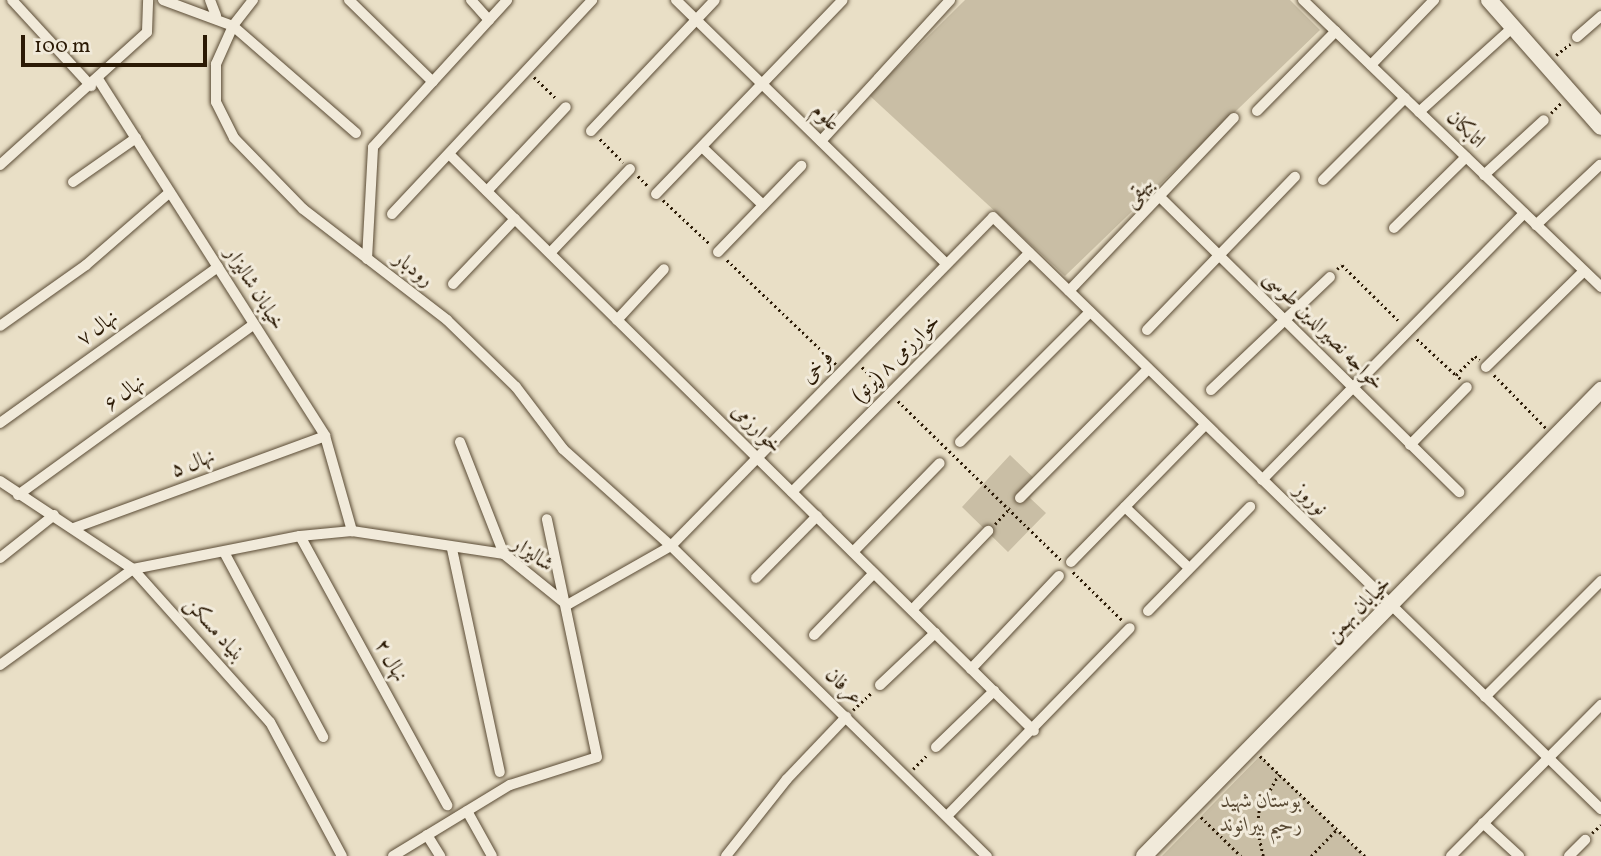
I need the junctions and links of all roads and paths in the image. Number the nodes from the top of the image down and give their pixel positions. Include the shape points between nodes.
1 (12, 0) edge
2 (148, 0) edge
3 (163, 0) edge
4 (210, 0) edge
5 (253, 0) edge
6 (349, 0) edge
7 (471, 0) edge
8 (506, 0) edge
9 (592, 0) edge
10 (677, 0) edge
11 (715, 0) edge
12 (843, 0) edge
13 (950, 0) edge
14 (1303, 0) edge
15 (1434, 0) edge
16 (1489, 0) edge
17 (216, 16) junction
18 (1601, 16) edge
19 (696, 19) junction
20 (489, 20) junction
21 (233, 26) junction
22 (1513, 27) junction
23 (1336, 32) junction
24 (1577, 37) joint
25 (1545, 64) junction
26 (1371, 65) junction
27 (527, 70) junction
28 (433, 82) junction
29 (94, 83) junction
30 (763, 84) junction
31 (1572, 93) junction
32 (1405, 98) junction
33 (566, 107) joint
34 (1257, 111) dead end
35 (1419, 112) junction
36 (1234, 118) dead end
37 (1544, 120) joint
38 (1601, 127) edge
39 (591, 131) joint
40 (356, 133) dead end
41 (136, 138) junction
42 (821, 141) junction
43 (702, 146) junction
44 (450, 155) junction
45 (1466, 157) junction
46 (0, 165) edge
47 (1600, 165) edge
48 (801, 166) dead end
49 (630, 169) junction
50 (1484, 175) junction
51 (1295, 177) dead end
52 (1323, 180) dead end
53 (73, 182) dead end
54 (487, 191) junction
55 (170, 192) junction
56 (656, 194) junction
57 (1161, 198) junction
58 (763, 205) junction
59 (1524, 213) junction
60 (392, 214) dead end
61 (993, 217) joint
62 (515, 219) junction
63 (1536, 225) junction
64 (1394, 228) dead end
65 (718, 252) junction
66 (1029, 253) junction
67 (550, 254) junction
68 (1220, 256) junction
69 (368, 259) junction
70 (947, 264) junction
71 (218, 267) junction
72 (664, 269) dead end
73 (1584, 271) junction
74 (1330, 277) joint
75 (453, 284) dead end
76 (1601, 287) edge
77 (1069, 291) junction
78 (1090, 312) junction
79 (1284, 319) junction
80 (617, 320) junction
81 (254, 324) junction
82 (0, 326) edge
83 (1147, 330) dead end
84 (1409, 332) junction
85 (853, 359) junction
86 (1486, 367) junction
87 (1148, 369) junction
88 (842, 370) junction
89 (1456, 375) junction
90 (1353, 387) junction
91 (1467, 387) joint
92 (1211, 390) dead end
93 (1601, 390) edge
94 (890, 393) junction
95 (0, 423) edge
96 (1205, 425) junction
97 (325, 436) junction
98 (1555, 438) junction
99 (460, 442) dead end
100 (960, 442) joint
101 (1410, 445) junction
102 (950, 452) junction
103 (757, 457) junction
104 (940, 463) joint
105 (1262, 480) junction
106 (0, 481) edge
107 (792, 492) junction
108 (1459, 492) dead end
109 (18, 495) junction
110 (1020, 498) joint
111 (1250, 507) dead end
112 (1125, 508) junction
113 (1009, 509) junction
114 (54, 515) junction
115 (817, 516) junction
116 (547, 519) dead end
117 (74, 528) junction
118 (352, 531) junction
119 (988, 531) joint
120 (300, 536) junction
121 (671, 546) junction
122 (452, 549) junction
123 (224, 552) junction
124 (853, 552) junction
125 (504, 554) junction
126 (0, 558) edge
127 (1071, 562) dead end
128 (1188, 567) junction
129 (133, 569) junction
130 (874, 573) junction
131 (1059, 576) dead end
132 (756, 578) dead end
133 (1601, 581) edge
134 (566, 605) junction
135 (1392, 607) junction
136 (912, 610) junction
137 (1148, 611) dead end
138 (1130, 628) joint
139 (935, 633) junction
140 (814, 635) dead end
141 (0, 665) edge
142 (971, 668) junction
143 (880, 685) joint
144 (994, 691) junction
145 (1485, 697) junction
146 (1601, 705) edge
147 (846, 717) junction
148 (1034, 731) junction
149 (323, 737) dead end
150 (1251, 746) junction
151 (936, 747) joint
152 (1548, 757) junction
153 (500, 772) dead end
154 (1279, 774) junction
155 (906, 776) junction
156 (447, 805) dead end
157 (1191, 807) junction
158 (1601, 809) edge
159 (467, 811) junction
160 (947, 816) junction
161 (1483, 824) junction
162 (1337, 829) junction
163 (428, 835) junction
164 (1585, 840) dead end
165 (342, 856) edge
166 (393, 856) edge
167 (440, 856) edge
168 (492, 856) edge
169 (726, 856) edge
170 (987, 856) edge
171 (1144, 856) edge
172 (1241, 856) edge
173 (1263, 856) edge
174 (1311, 856) edge
175 (1365, 856) edge
176 (1451, 856) edge
177 (1519, 856) edge
178 (1569, 856) edge

1 - 29 street, خیابان شالیزار
2 - 29 street via 146,32
3 - 17 street
4 - 17 street
5 - 21 street, رودبار
6 - 28 street
7 - 20 street
8 - 20 street
9 - 27 street
10 - 19 street, علوم
11 - 19 street
12 - 30 street
13 - 42 street
14 - 23 street, اتابکان
15 - 26 street
16 - 22 street
17 - 21 street
18 - 24 street
19 - 30 street, علوم
19 - 39 street
20 - 28 street
21 - 40 street
21 - 69 street, رودبار via 216,64 216,102 234,138 303,209
22 - 25 street
22 - 35 street
23 - 26 street, اتابکان
23 - 34 street
24 - 25 path
25 - 31 street
26 - 32 street, اتابکان
27 - 33 path
27 - 44 street
28 - 69 street via 373,147
29 - 41 street, خیابان شالیزار
29 - 46 street
30 - 42 street, علوم
30 - 43 street
31 - 37 path
31 - 38 street
32 - 35 street, اتابکان
32 - 52 street
33 - 54 street
35 - 45 street, اتابکان
36 - 57 street, بیهقی
37 - 50 street
39 - 49 path
41 - 53 street
41 - 55 street, خیابان شالیزار
42 - 70 street, علوم
43 - 56 street
43 - 58 street
44 - 54 street, خوارزمی
44 - 60 street
45 - 50 street, اتابکان
45 - 64 street
47 - 63 street
48 - 58 street
49 - 56 path
49 - 67 street
50 - 59 street, اتابکان
51 - 68 street
54 - 62 street, خوارزمی
55 - 71 street, خیابان شالیزار
55 - 82 street via 86,265
56 - 65 path
57 - 68 street, خواجه نصیرالدین طوسی
57 - 77 street, بیهقی
58 - 65 street
59 - 63 street, اتابکان
59 - 84 street
61 - 66 street, نوروز
61 - 70 street, فرخی
62 - 67 street, خوارزمی
62 - 75 street
63 - 73 street, اتابکان
65 - 88 path
66 - 77 street, نوروز
66 - 94 street, خوارزمی ۸ (پرتو)
67 - 80 street, خوارزمی
68 - 79 street, خواجه نصیرالدین طوسی
68 - 83 street
69 - 121 street, رودبار via 447,320 516,387 563,449
70 - 85 street, فرخی
71 - 81 street, خیابان شالیزار
71 - 95 street, نهال ۷
72 - 80 street
73 - 76 street, اتابکان
73 - 86 street
74 - 79 street
74 - 84 path via 1342,265
77 - 78 street, نوروز
78 - 87 street, نوروز
78 - 100 street
79 - 90 street, خواجه نصیرالدین طوسی
79 - 92 street
80 - 103 street, خوارزمی
81 - 97 street, خیابان شالیزار
81 - 109 street, نهال ۶
84 - 89 path
84 - 90 street
85 - 88 street, فرخی
85 - 94 path
86 - 89 path via 1475,356
86 - 98 path
87 - 96 street, نوروز
87 - 110 street
88 - 103 street, فرخی
89 - 91 path
90 - 101 street, خواجه نصیرالدین طوسی
90 - 105 street
91 - 101 street
93 - 98 street, خیابان بهمن
94 - 102 path
94 - 107 street, خوارزمی ۸ (پرتو)
96 - 105 street, نوروز
96 - 112 street
97 - 117 street, نهال ۵
97 - 118 street, خیابان شالیزار
98 - 135 street, خیابان بهمن
99 - 125 street
100 - 102 path
101 - 108 street, خواجه نصیرالدین طوسی
102 - 104 path
102 - 113 path
103 - 107 street, خوارزمی
103 - 121 street, فرخی
104 - 124 street
105 - 135 street, نوروز
106 - 109 street, بنیاد مسکن
107 - 115 street, خوارزمی
109 - 114 street, بنیاد مسکن
110 - 113 path
111 - 128 street
112 - 127 street
112 - 128 street
113 - 119 path
113 - 138 path
114 - 117 street, بنیاد مسکن
114 - 126 street
115 - 124 street, خوارزمی
115 - 132 street
116 - 134 street
117 - 129 street, بنیاد مسکن
118 - 120 street, شالیزار
118 - 122 street, شالیزار
119 - 136 street
120 - 123 street, شالیزار
120 - 156 street, نهال ۲
121 - 134 street
121 - 147 street, عرفان
122 - 125 street, شالیزار
122 - 153 street
123 - 129 street, شالیزار
123 - 149 street
124 - 130 street, خوارزمی
125 - 134 street, شالیزار
128 - 137 street
129 - 141 street
129 - 165 street, بنیاد مسکن via 270,722
130 - 136 street, خوارزمی
130 - 140 street
131 - 142 street
133 - 145 street
134 - 159 street via 597,757 510,785
135 - 145 street, نوروز
135 - 150 street, خیابان بهمن
136 - 139 street, خوارزمی
138 - 148 street
139 - 142 street, خوارزمی
139 - 143 street
142 - 144 street, خوارزمی
143 - 147 path
144 - 148 street, خوارزمی
144 - 151 street
145 - 152 street, نوروز
146 - 152 street
147 - 155 street, عرفان
147 - 169 street via 787,779
148 - 160 street
150 - 154 path
150 - 157 street, خیابان بهمن
151 - 155 path
152 - 158 street, نوروز
152 - 161 street
154 - 162 path
154 - 173 path via 1259,809 1257,830
155 - 160 street, عرفان
157 - 171 street, خیابان بهمن
157 - 172 path
159 - 163 street
159 - 168 street
160 - 170 street, عرفان
161 - 176 street
161 - 177 street
162 - 174 path
162 - 175 path
163 - 166 street
163 - 167 street
164 - 178 street

